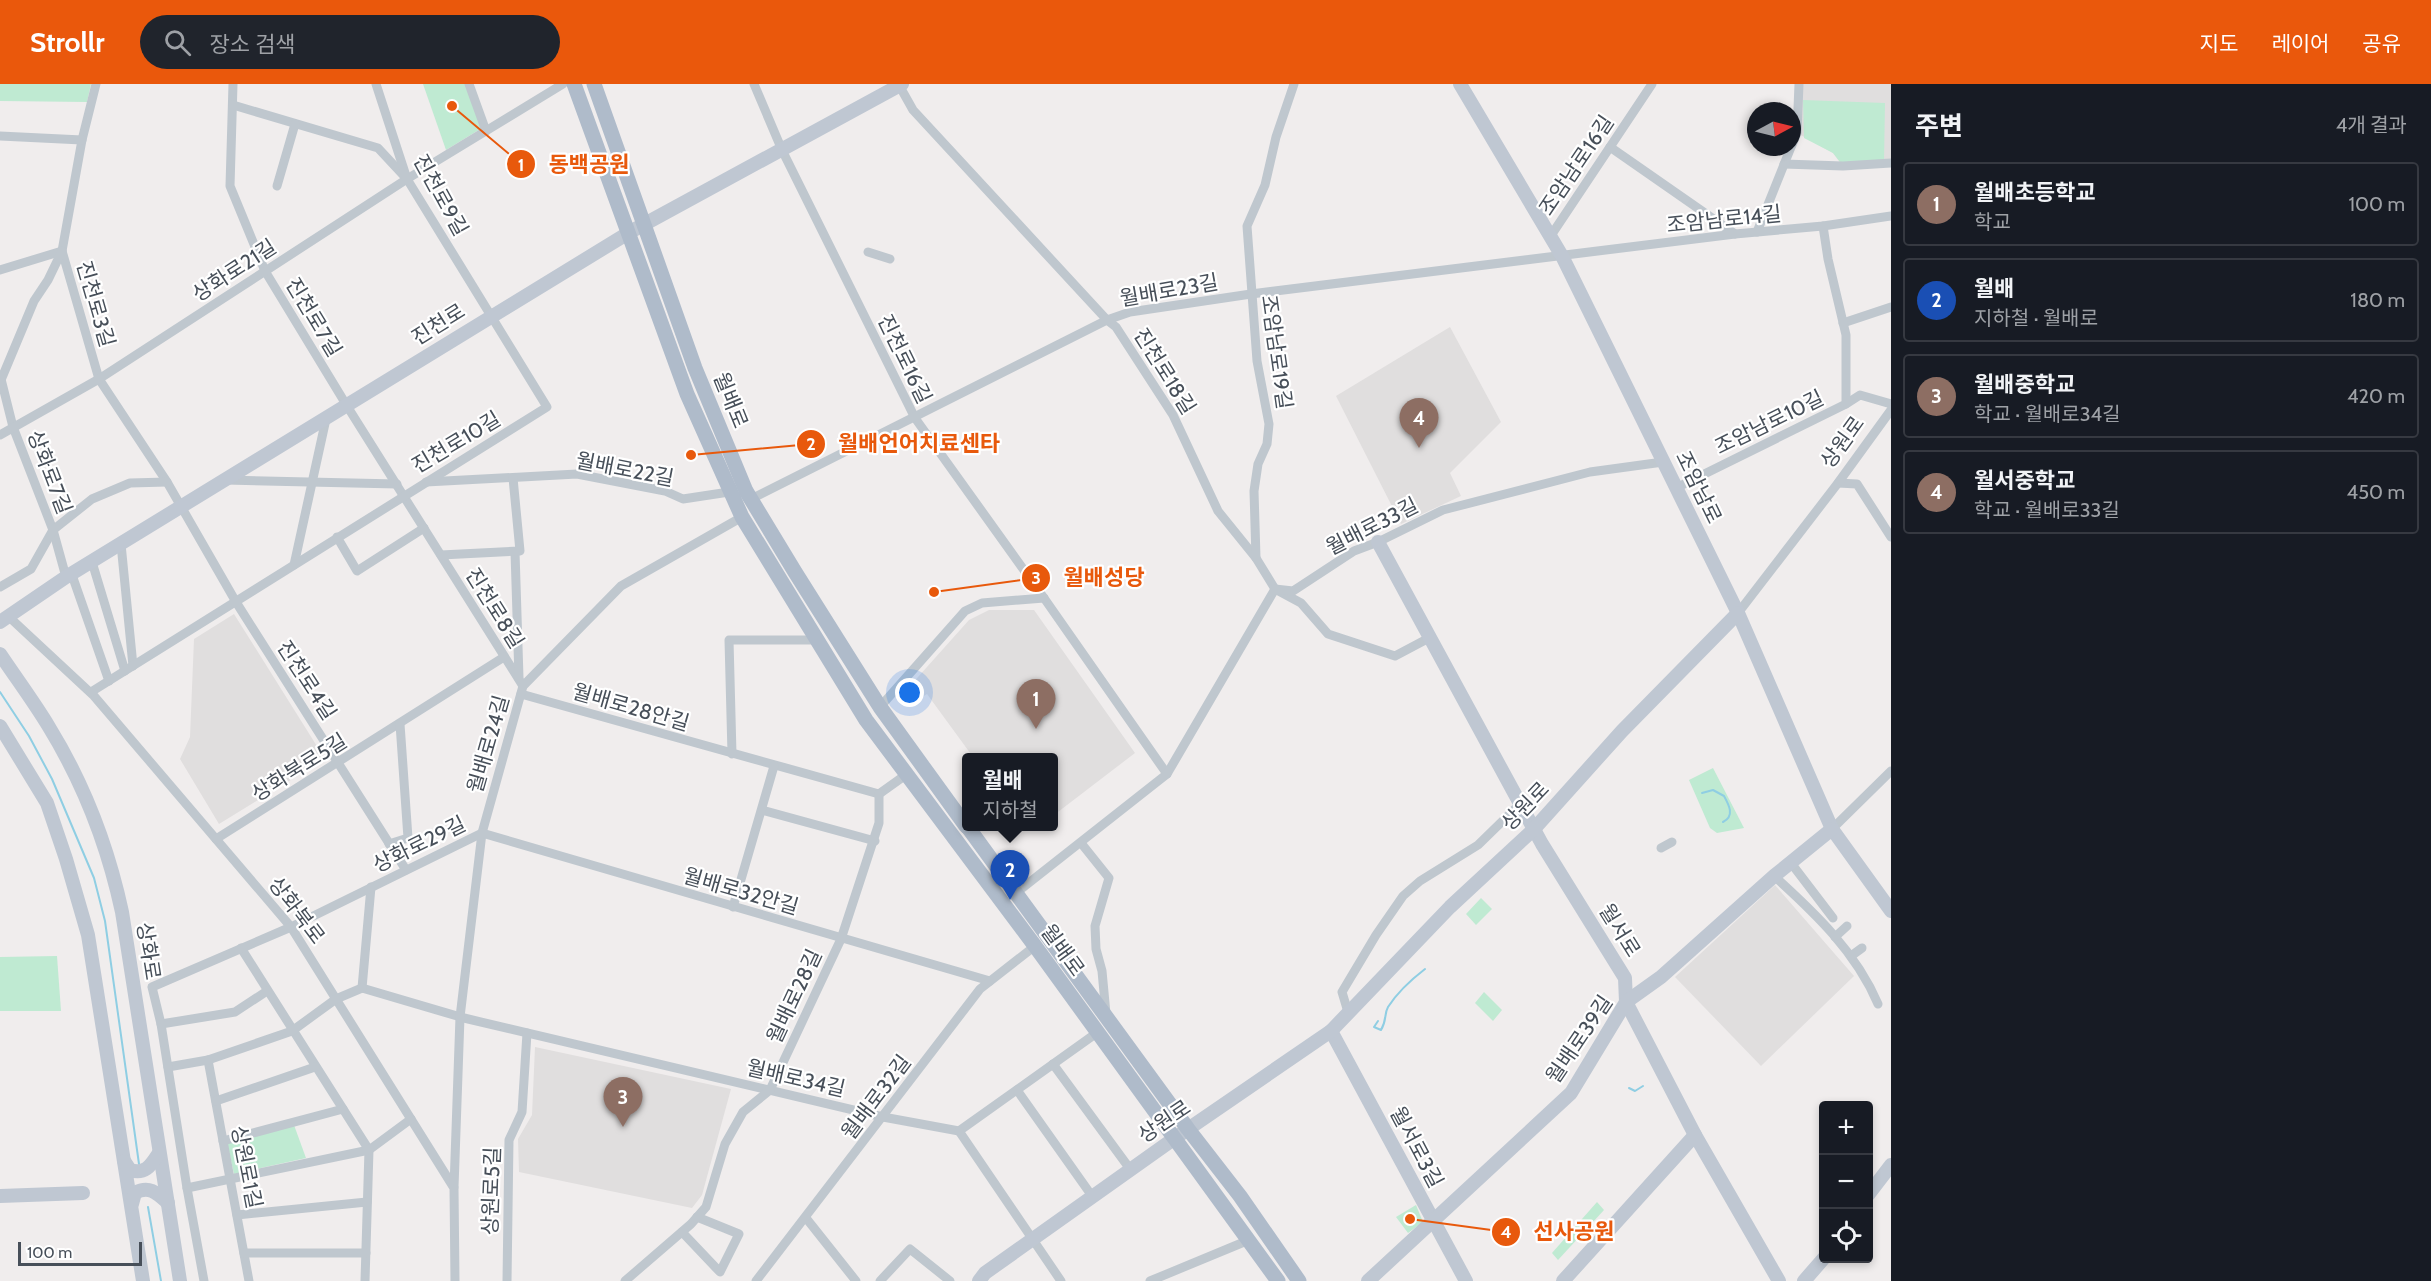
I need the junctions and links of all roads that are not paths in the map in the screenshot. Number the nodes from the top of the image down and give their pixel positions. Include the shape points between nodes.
1 (96, 84) edge
2 (233, 84) edge
3 (376, 84) edge
4 (470, 84) edge
5 (563, 84) edge
6 (574, 84) edge
7 (594, 84) edge
8 (754, 84) edge
9 (1294, 84) edge
10 (1460, 84) edge
11 (1653, 84) edge
12 (1799, 84) edge
13 (900, 85) edge
14 (1798, 102) edge
15 (233, 105) junction
16 (296, 124) junction
17 (486, 130) junction
18 (0, 136) edge
19 (81, 140) junction
20 (1610, 147) junction
21 (782, 150) junction
22 (1788, 156) edge
23 (1891, 163) edge
24 (1784, 164) junction
25 (407, 178) junction
26 (277, 186) dead end
27 (1891, 216) edge
28 (644, 224) junction
29 (1823, 226) junction
30 (630, 232) junction
31 (1757, 232) junction
32 (1735, 234) junction
33 (1550, 237) junction
34 (62, 251) junction
35 (868, 252) dead end
36 (1562, 256) junction
37 (890, 259) dead end
38 (0, 270) edge
39 (265, 271) junction
40 (1251, 294) junction
41 (1891, 307) edge
42 (492, 316) junction
43 (1107, 320) junction
44 (1843, 323) junction
45 (1, 378) edge
46 (99, 379) junction
47 (1846, 404) junction
48 (1891, 404) edge
49 (346, 406) junction
50 (1891, 410) edge
51 (915, 418) junction
52 (326, 419) junction
53 (1887, 422) edge
54 (14, 427) junction
55 (0, 435) edge
56 (1663, 462) junction
57 (513, 478) junction
58 (224, 480) junction
59 (312, 481) junction
60 (167, 482) junction
61 (424, 482) junction
62 (1838, 483) junction
63 (397, 484) junction
64 (1676, 488) junction
65 (729, 492) junction
66 (403, 495) junction
67 (751, 499) junction
68 (181, 507) junction
69 (742, 517) junction
70 (424, 528) junction
71 (53, 530) junction
72 (337, 537) junction
73 (1891, 537) edge
74 (1378, 542) junction
75 (121, 544) junction
76 (518, 551) junction
77 (441, 555) junction
78 (1256, 558) junction
79 (92, 562) junction
80 (294, 565) junction
81 (69, 576) junction
82 (0, 587) edge
83 (1275, 589) junction
84 (1044, 598) junction
85 (236, 603) junction
86 (1738, 613) junction
87 (4, 619) edge
88 (1429, 638) junction
89 (819, 640) junction
90 (0, 654) edge
91 (504, 657) junction
92 (129, 668) junction
93 (109, 681) junction
94 (521, 686) junction
95 (91, 692) junction
96 (880, 707) junction
97 (400, 724) junction
98 (0, 726) edge
99 (732, 754) junction
100 (339, 764) junction
101 (774, 766) junction
102 (1891, 771) edge
103 (907, 774) junction
104 (1167, 774) junction
105 (879, 794) junction
106 (1520, 804) junction
107 (762, 810) junction
108 (962, 819) edge
109 (1534, 829) junction
110 (1832, 829) junction
111 (971, 831) edge
112 (482, 833) junction
113 (216, 839) junction
114 (875, 841) junction
115 (1672, 842) dead end
116 (1081, 843) junction
117 (389, 844) junction
118 (1661, 848) dead end
119 (1791, 862) junction
120 (406, 870) junction
121 (1774, 876) junction
122 (371, 887) junction
123 (1016, 893) junction
124 (733, 907) junction
125 (1891, 911) edge
126 (1833, 918) dead end
127 (1847, 926) dead end
128 (291, 927) junction
129 (1835, 937) junction
130 (841, 939) junction
131 (1035, 946) junction
132 (241, 948) junction
133 (1862, 948) dead end
134 (1851, 956) junction
135 (990, 981) junction
136 (362, 987) junction
137 (267, 991) junction
138 (336, 999) junction
139 (1626, 1002) junction
140 (1878, 1004) dead end
141 (1348, 1012) junction
142 (460, 1017) junction
143 (1106, 1017) junction
144 (161, 1023) junction
145 (292, 1031) junction
146 (1331, 1031) junction
147 (1098, 1032) junction
148 (527, 1033) junction
149 (208, 1060) junction
150 (1053, 1064) junction
151 (168, 1067) junction
152 (315, 1067) junction
153 (770, 1090) junction
154 (1017, 1090) junction
155 (216, 1101) junction
156 (342, 1109) junction
157 (883, 1117) junction
158 (411, 1119) junction
159 (1188, 1129) junction
160 (958, 1131) junction
161 (1695, 1135) junction
162 (1175, 1138) junction
163 (223, 1141) junction
164 (369, 1150) junction
165 (159, 1153) junction
166 (124, 1161) junction
167 (1891, 1165) edge
168 (1130, 1169) junction
169 (230, 1179) junction
170 (187, 1188) junction
171 (454, 1188) junction
172 (1873, 1190) edge
173 (82, 1193) dead end
174 (0, 1196) edge
175 (1092, 1196) junction
176 (367, 1202) junction
177 (168, 1203) junction
178 (132, 1204) junction
179 (237, 1215) junction
180 (697, 1217) junction
181 (806, 1218) junction
182 (1434, 1222) junction
183 (682, 1232) junction
184 (1031, 1240) junction
185 (1249, 1240) junction
186 (244, 1253) junction
187 (366, 1253) junction
188 (1820, 1263) edge
189 (143, 1281) edge
190 (180, 1281) edge
191 (204, 1281) edge
192 (249, 1281) edge
193 (365, 1281) edge
194 (455, 1281) edge
195 (507, 1281) edge
196 (625, 1281) edge
197 (756, 1281) edge
198 (856, 1281) edge
199 (880, 1281) edge
200 (950, 1281) edge
201 (979, 1281) edge
202 (1060, 1281) edge
203 (1150, 1281) edge
204 (1278, 1281) edge
205 (1299, 1281) edge
206 (1368, 1281) edge
207 (1466, 1281) edge
208 (1563, 1281) edge
209 (1779, 1281) edge
210 (1804, 1281) edge

1 - 19 street, 진천로3길
2 - 15 street, 진천로7길
3 - 25 street, 진천로9길
4 - 17 street
5 - 17 street, 상화로21길
6 - 30 main road, 월배로
7 - 28 main road, 월배로
8 - 21 street
9 - 40 street, 조암남로19길 via 1265,185 1247,226
10 - 33 main road, 조암남로
11 - 20 street, 조암남로16길
12 - 14 street
13 - 21 main road, 진천로
13 - 43 street, 진천로18길 via 913,110
15 - 16 street
15 - 39 street, 진천로7길 via 230,186
16 - 25 street via 378,148
16 - 26 street
17 - 25 street, 상화로21길
18 - 19 street
19 - 34 street, 진천로3길
20 - 32 street
20 - 33 street, 조암남로16길
21 - 28 main road, 진천로
21 - 51 street, 진천로16길
22 - 24 street
23 - 24 street
24 - 31 street
25 - 39 street, 상화로21길
25 - 42 street, 진천로9길
27 - 29 street, 조암남로14길
28 - 30 main road, 진천로
28 - 67 main road, 월배로 via 695,368
29 - 31 street, 조암남로14길
29 - 44 street, 조암남로10길
30 - 42 main road, 진천로
30 - 65 main road, 월배로 via 687,394
31 - 32 street, 조암남로14길
32 - 36 street, 조암남로14길
33 - 36 main road, 조암남로
34 - 38 street
34 - 45 street, 상화로7길 via 34,301
34 - 46 street, 진천로3길
35 - 37 street
36 - 40 street, 월배로23길
36 - 56 main road, 조암남로
39 - 46 street, 상화로21길
39 - 49 street, 진천로7길
40 - 43 street, 월배로23길 via 1130,312
40 - 78 street, 조암남로19길 via 1257,361 1269,424 1254,491
41 - 44 street
42 - 49 main road, 진천로
42 - 61 street, 진천로10길 via 547,407
43 - 51 street, 월배로23길
43 - 78 street, 진천로18길 via 1116,327 1173,415 1218,511
44 - 47 street, 조암남로10길
45 - 54 street, 상화로7길
46 - 54 street, 상화로21길
46 - 60 street, 진천로3길
47 - 48 street via 1860,395
47 - 64 street, 조암남로10길
49 - 52 main road, 진천로
49 - 63 street, 진천로8길
50 - 53 street, 상원로
51 - 67 street, 월배로23길
51 - 84 street, 진천로16길
52 - 58 main road, 진천로
52 - 59 street
53 - 62 street, 상원로
54 - 55 street, 상화로21길
54 - 71 street, 상화로7길
56 - 64 main road, 조암남로
56 - 74 street, 월배로33길 via 1590,472 1443,510
57 - 61 street, 월배로22길
57 - 65 street, 월배로22길 via 577,474 665,491 683,499
57 - 76 street
58 - 59 street
58 - 68 main road, 진천로
59 - 63 street
59 - 80 street
60 - 68 street, 진천로3길
60 - 71 street via 130,483 92,499
61 - 66 street, 진천로10길
62 - 73 street via 1857,484
62 - 86 street, 상원로
63 - 66 street, 진천로8길
64 - 86 main road, 조암남로
65 - 69 main road, 월배로
66 - 70 street, 진천로8길
66 - 72 street, 진천로10길
67 - 96 main road, 월배로
68 - 75 main road, 진천로
68 - 85 street, 진천로4길
69 - 89 main road, 월배로
69 - 94 street, 월배로24길 via 621,586
70 - 72 street via 357,571
70 - 77 street, 진천로8길
71 - 81 street, 상화로7길
71 - 82 street via 31,568
72 - 80 street, 진천로10길
74 - 83 street, 월배로33길 via 1354,551 1293,591
74 - 88 main road, 월서로
75 - 79 main road, 진천로
75 - 92 street
76 - 77 street, 진천로8길
76 - 94 street, 진천로8길
77 - 91 street, 진천로8길
78 - 83 street, 진천로18길
79 - 81 main road, 진천로
79 - 92 street
80 - 85 street, 진천로10길
81 - 87 main road, 진천로
81 - 93 street
83 - 88 street via 1301,603 1328,634 1395,656
83 - 104 street
84 - 96 street via 982,603 965,611
84 - 104 street, 진천로16길
85 - 92 street, 진천로10길
85 - 100 street, 진천로4길
86 - 109 main road, 상원로 via 1622,731
86 - 110 main road, 조암남로
87 - 95 street, 상화북로
88 - 106 main road, 월서로
89 - 99 street via 729,640
89 - 103 main road, 월배로 via 866,720
90 - 165 main road, 상화로 via 56,739 93,812 114,873
91 - 94 street, 진천로8길
91 - 97 street, 상화북로5길
92 - 93 street, 진천로10길
93 - 95 street, 진천로10길
94 - 99 street, 월배로28안길
94 - 112 street, 월배로24길
95 - 113 street, 상화북로
96 - 108 main road, 월배로
97 - 100 street, 상화북로5길
97 - 117 street via 408,838
98 - 166 main road via 47,803 70,870 88,935
99 - 101 street, 월배로28안길
100 - 113 street, 상화북로5길
100 - 117 street, 진천로4길
101 - 105 street, 월배로28안길
101 - 107 street
102 - 110 street
103 - 105 street
103 - 131 main road, 월배로
104 - 116 street
105 - 114 street, 월배로28길
106 - 109 main road, 월서로
106 - 141 street via 1478,845 1403,896 1342,992
107 - 114 street
107 - 124 street
109 - 139 main road, 월서로 via 1625,978
109 - 141 main road, 상원로 via 1450,907
110 - 119 main road, 월배로39길
110 - 125 main road, 조암남로
111 - 123 main road, 월배로
112 - 120 street, 상화로29길
112 - 124 street, 월배로32안길
112 - 142 street, 월배로24길
113 - 128 street, 상화북로
114 - 130 street, 월배로28길
115 - 118 street
116 - 123 street
116 - 143 street via 1109,878 1095,926
117 - 120 street, 진천로4길
119 - 121 main road, 월배로39길
119 - 126 street
120 - 122 street, 상화로29길
121 - 129 street
121 - 139 main road, 월배로39길 via 1662,977
122 - 128 street, 상화로29길
122 - 136 street, 상화로29길
123 - 143 main road, 월배로
124 - 130 street, 월배로32안길
127 - 129 street
128 - 132 street, 상화로29길
128 - 138 street, 상화북로
129 - 134 street
130 - 135 street, 월배로32안길
130 - 153 street, 월배로28길
131 - 135 street, 월배로32길
131 - 147 main road, 월배로
132 - 137 street
132 - 144 street, 상화로29길 via 152,987
133 - 134 street
134 - 140 street via 1868,980
135 - 157 street, 월배로32길
136 - 138 street
136 - 142 street
137 - 144 street via 235,1012
137 - 145 street
138 - 145 street
138 - 158 street, 상화북로
139 - 161 main road, 월서로
139 - 182 main road, 월배로39길 via 1572,1093
141 - 146 main road, 상원로
142 - 148 street, 월배로34길
142 - 171 street, 월배로24길
143 - 159 main road, 월배로
144 - 151 street
145 - 149 street
145 - 152 street
146 - 159 main road, 상원로
146 - 182 main road, 월서로3길
147 - 150 street
147 - 162 main road, 월배로
148 - 153 street, 월배로34길
148 - 195 street, 상원로5길 via 522,1112 509,1140
149 - 151 street
149 - 155 street, 상원로1길
150 - 154 street
150 - 168 street, 상원로
151 - 170 street
152 - 155 street
152 - 156 street
153 - 157 street, 월배로34길
153 - 180 street, 월배로28길 via 743,1112 725,1144 706,1207
154 - 160 street
154 - 175 street
155 - 163 street, 상원로1길
156 - 163 street
156 - 164 street
157 - 160 street, 월배로34길
157 - 181 street, 월배로32길
158 - 164 street
158 - 171 street, 상화북로
159 - 162 main road, 상원로
159 - 205 main road, 월배로
160 - 184 street
161 - 208 main road
161 - 209 main road, 월서로
162 - 168 main road, 상원로
162 - 185 main road, 월배로
163 - 169 street, 상원로1길
164 - 169 street
164 - 176 street
165 - 166 main road via 141,1172 130,1170
165 - 177 main road, 상화로
166 - 178 main road
167 - 172 main road
168 - 175 main road, 상원로
169 - 170 street
169 - 179 street, 상원로1길
170 - 191 street
171 - 194 street
173 - 174 main road
175 - 184 main road, 상원로
176 - 179 street
176 - 187 street
177 - 178 main road via 145,1189 135,1193
177 - 190 main road, 상화로
178 - 189 main road
179 - 186 street, 상원로1길
180 - 183 street, 월배로28길
180 - 183 street via 739,1234 720,1272
181 - 197 street, 월배로32길
181 - 198 street
182 - 206 main road, 월배로39길
182 - 207 main road, 월서로3길
183 - 196 street, 월배로28길
184 - 201 main road, 상원로
184 - 202 street
185 - 203 street
185 - 204 main road, 월배로
186 - 187 street
186 - 192 street, 상원로1길
187 - 193 street
188 - 210 main road
199 - 200 street via 910,1249

